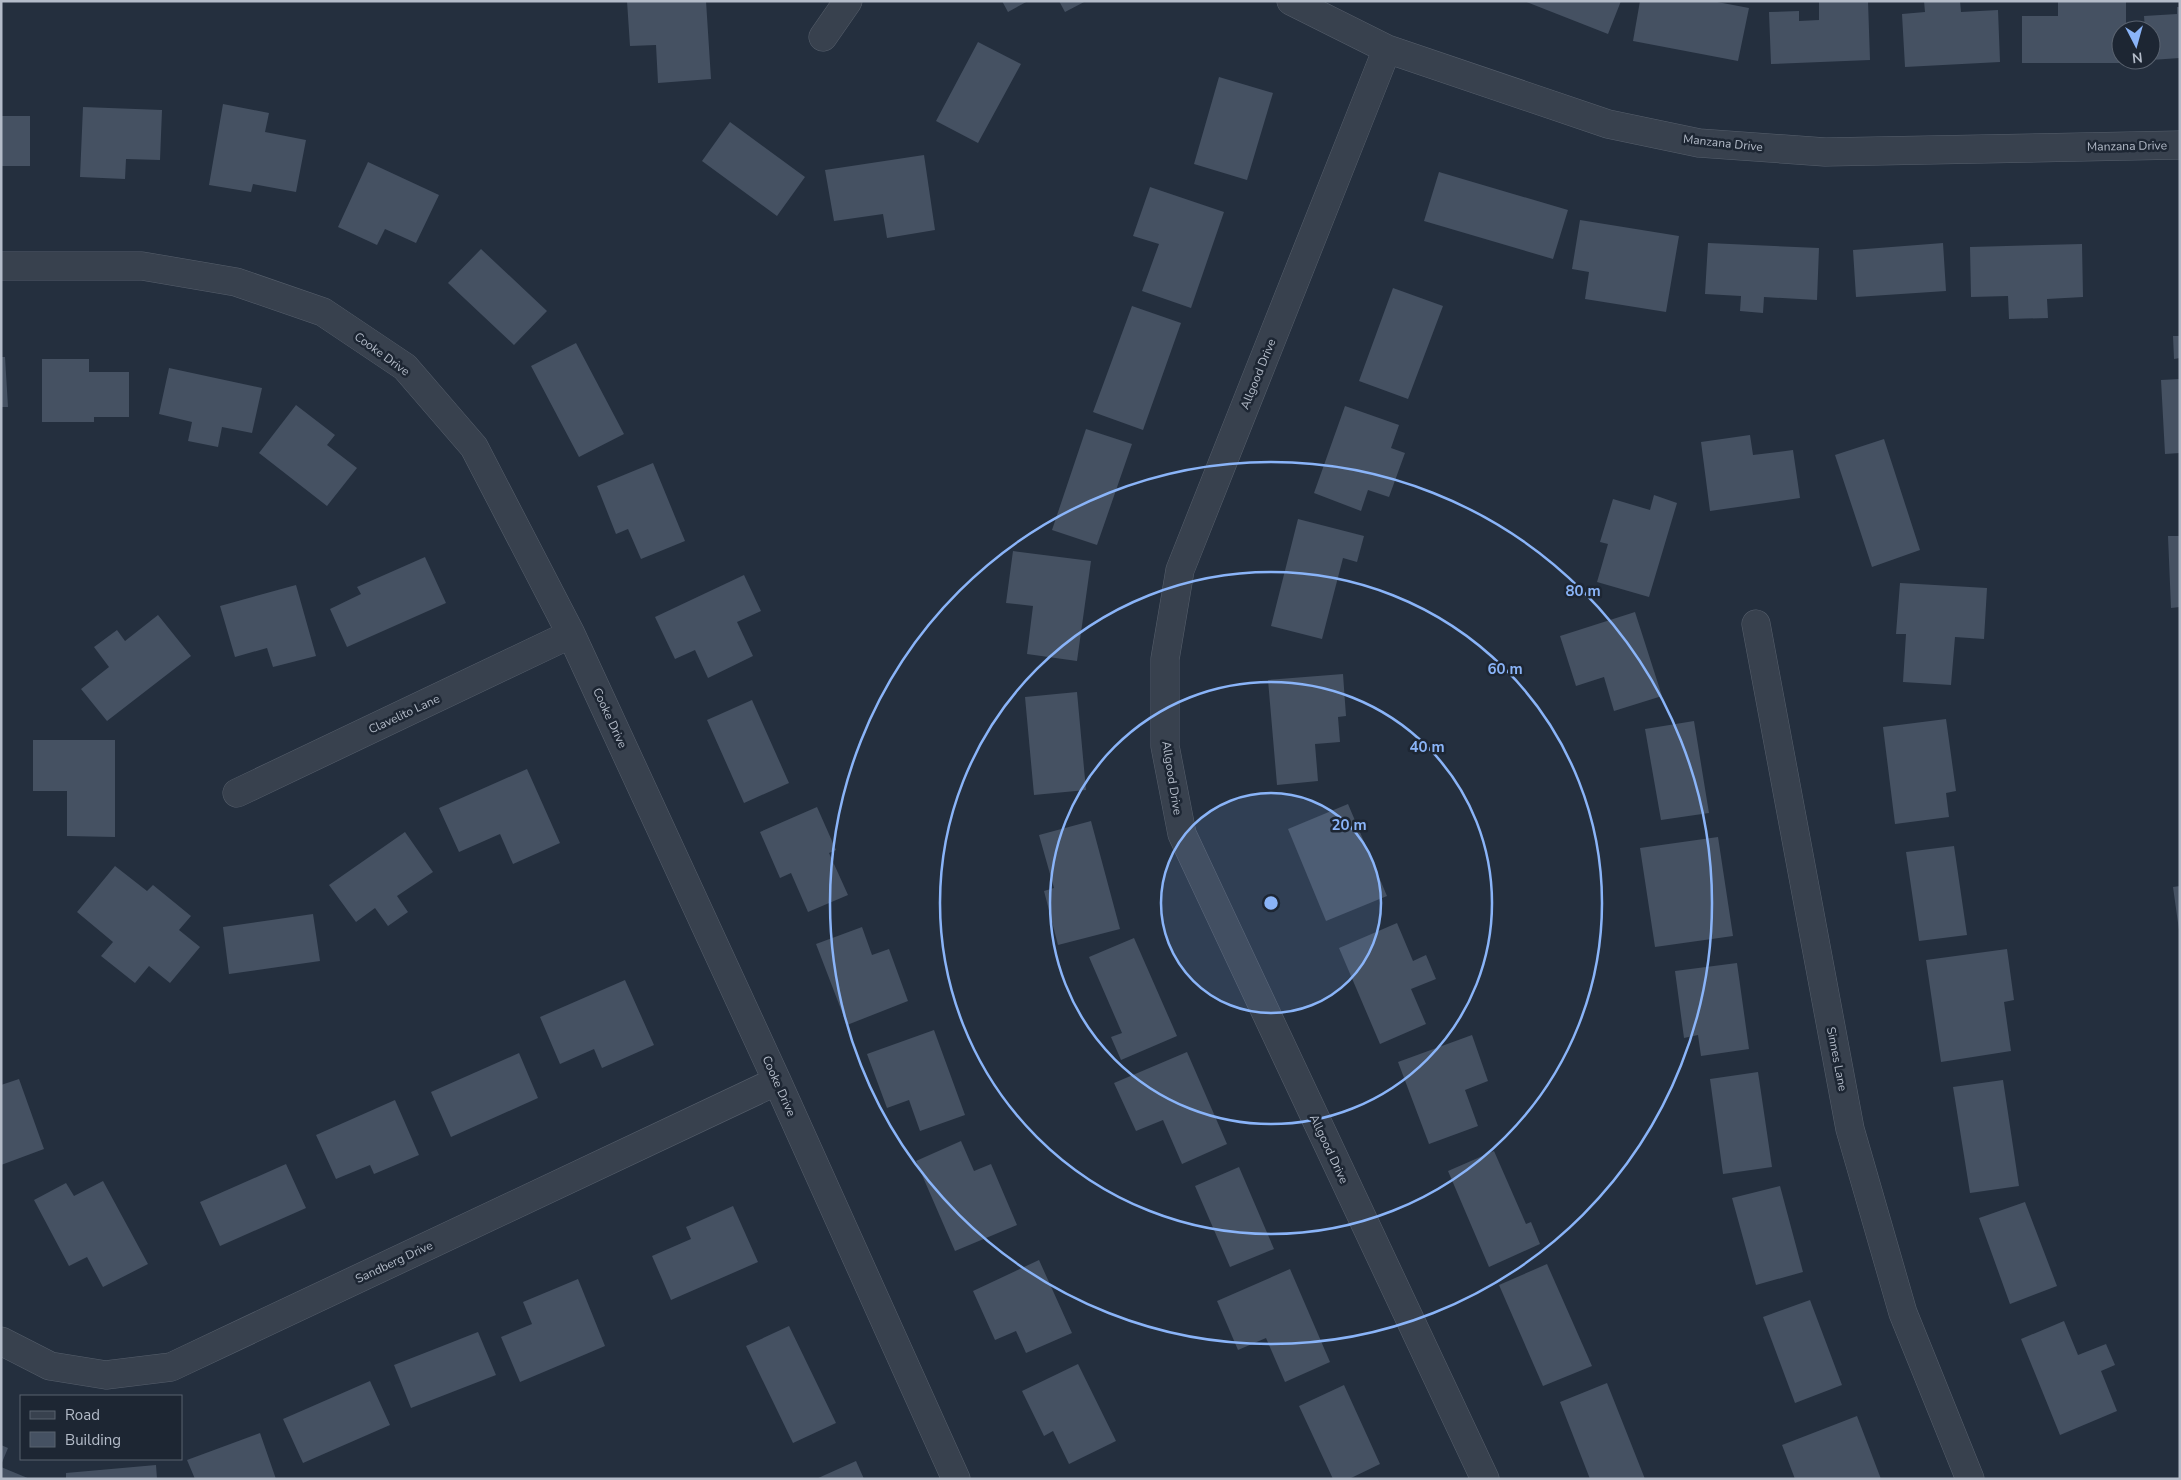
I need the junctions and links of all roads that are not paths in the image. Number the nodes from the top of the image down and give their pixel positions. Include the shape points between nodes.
1 (848, 1) edge
2 (1291, 1) edge
3 (823, 37) dead end
4 (1387, 49) junction
5 (2180, 145) edge
6 (1, 266) edge
7 (1756, 624) dead end
8 (571, 634) junction
9 (237, 793) dead end
10 (777, 1081) junction
11 (1, 1340) edge
12 (956, 1479) edge
13 (1485, 1479) edge
14 (1970, 1479) edge

1 - 3 street
2 - 4 street, Manzana Drive
4 - 5 street, Manzana Drive via 1608,124 1699,143 1826,152
4 - 13 street, Allgood Drive via 1180,570 1164,659 1164,746 1182,834
6 - 8 street, Cooke Drive via 142,266 236,282 323,312 405,367 474,447
7 - 14 street, Sinnes Lane via 1850,1129 1903,1313
8 - 9 street, Clavelito Lane
8 - 10 street, Cooke Drive
10 - 11 street, Sandberg Drive via 170,1367 106,1374 50,1366
10 - 12 street, Cooke Drive

